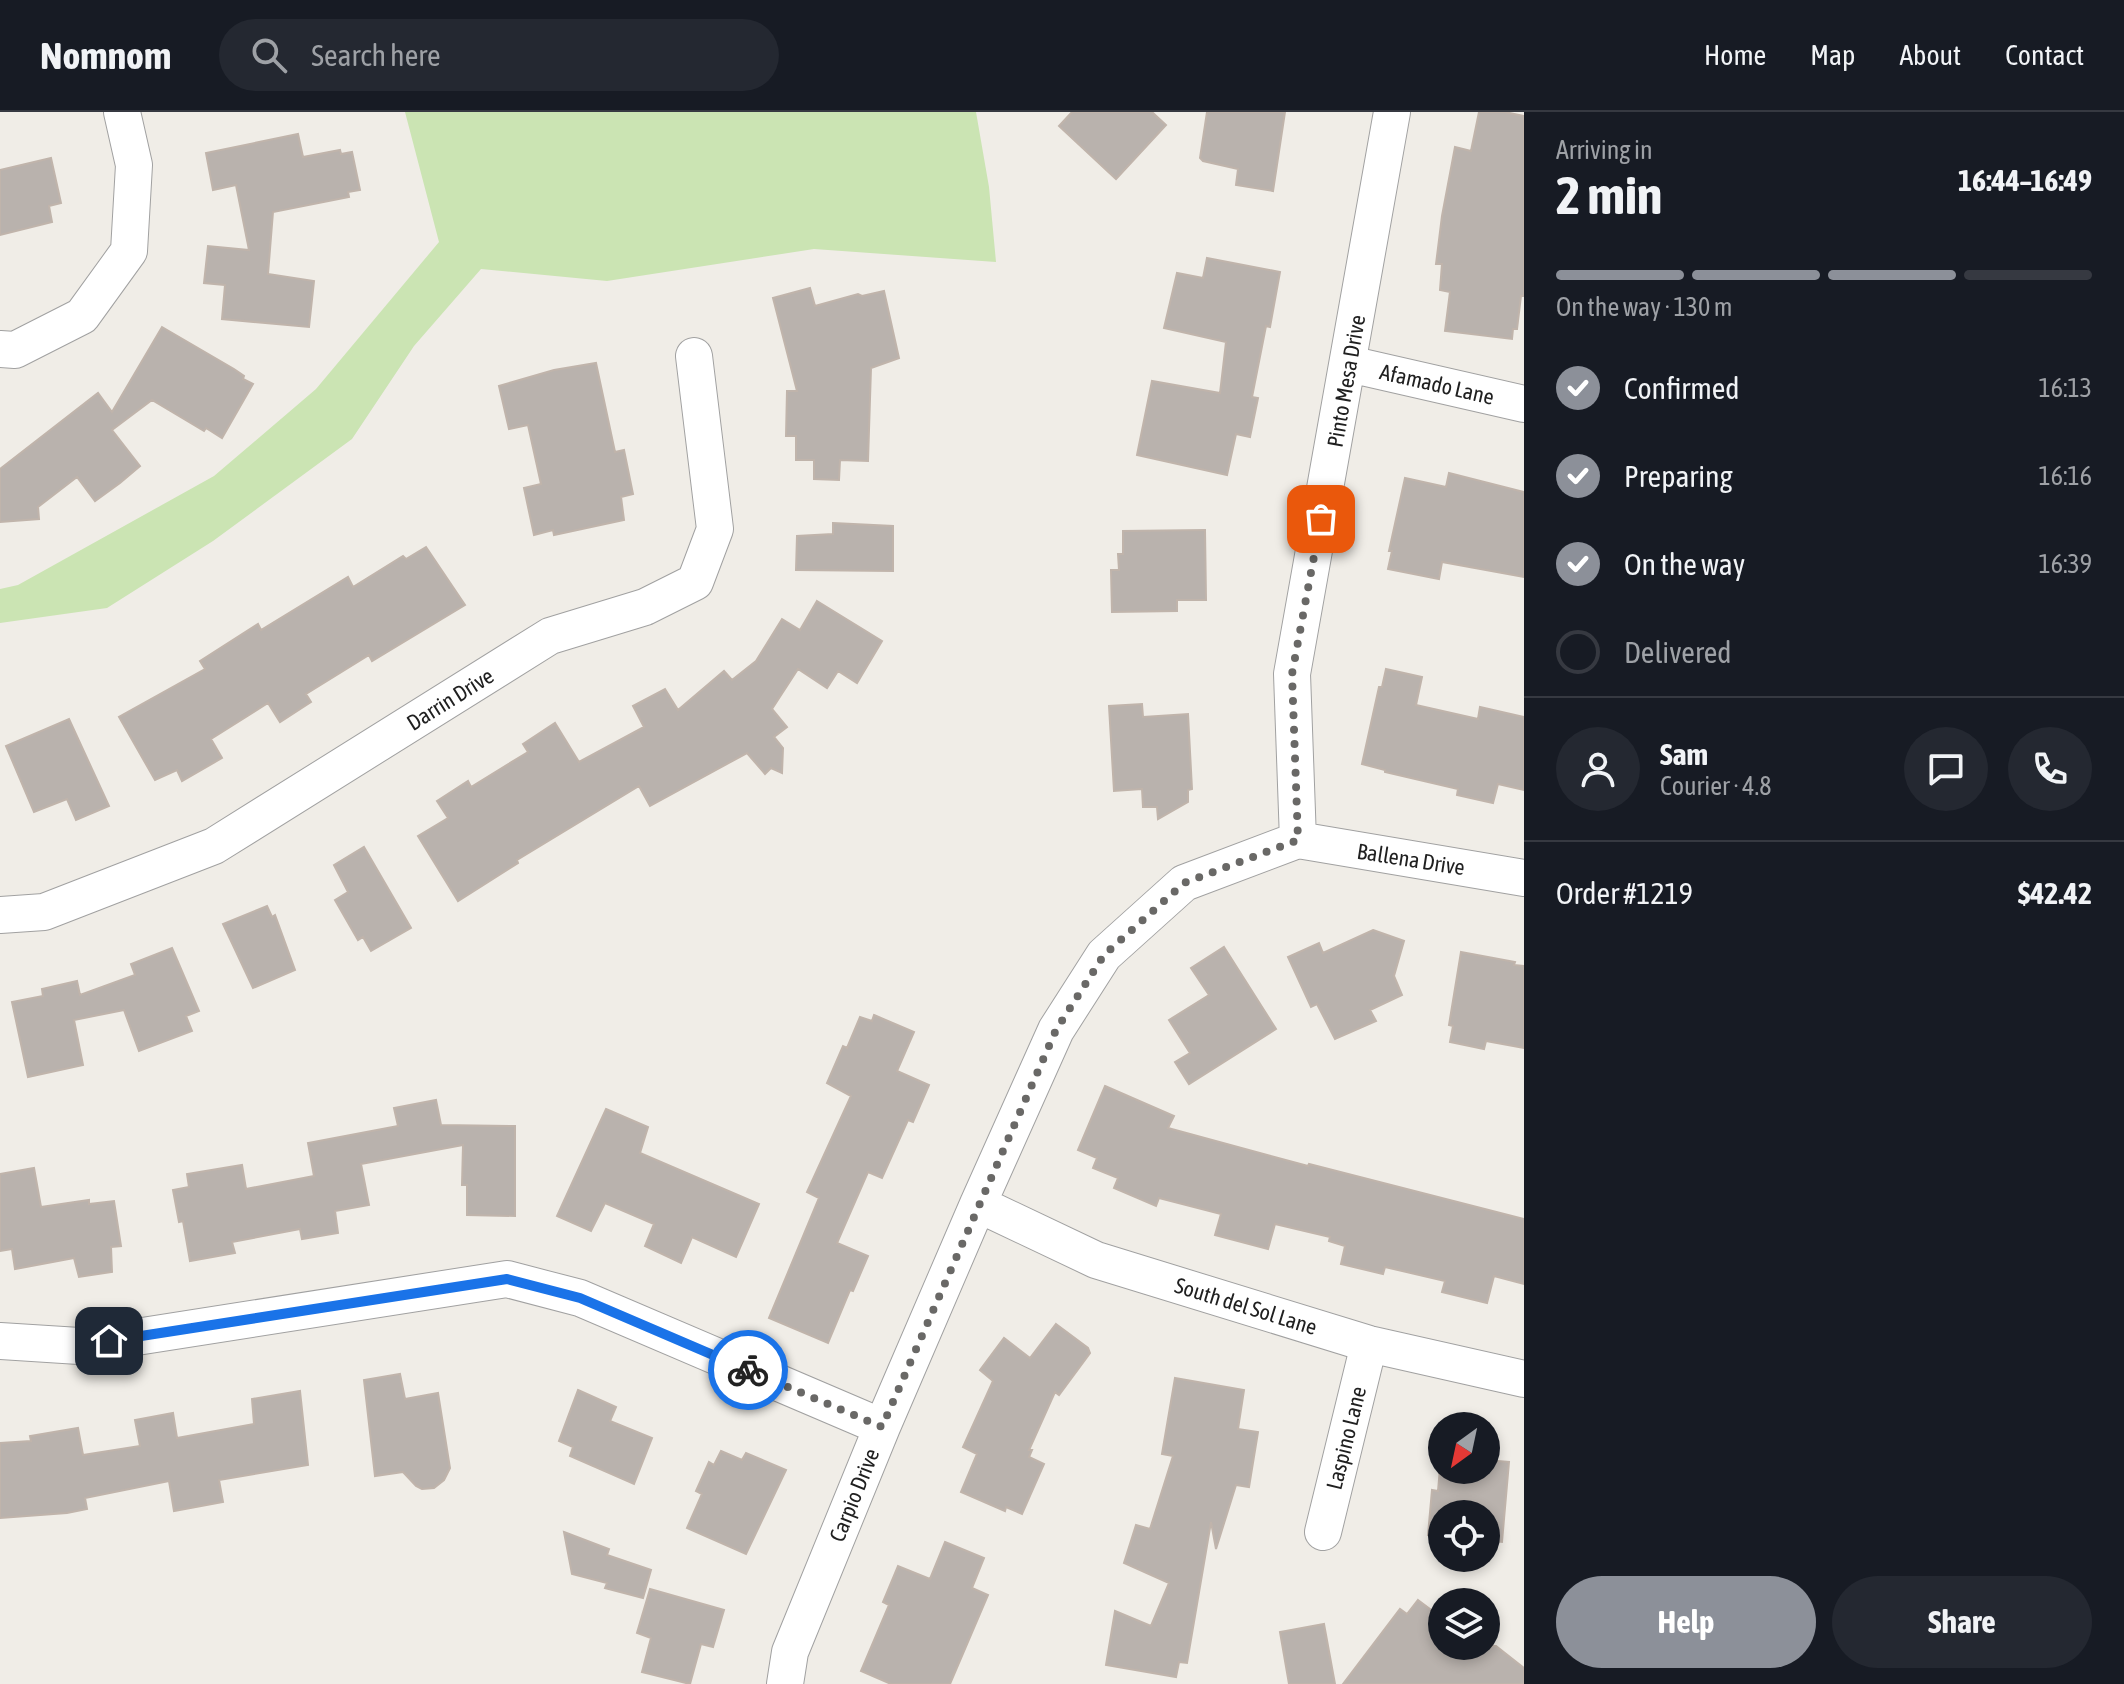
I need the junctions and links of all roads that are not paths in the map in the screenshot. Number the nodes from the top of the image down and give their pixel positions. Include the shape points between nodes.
1 (122, 112) edge
2 (1392, 112) edge
3 (0, 349) edge
4 (694, 356) dead end
5 (1349, 364) junction
6 (1524, 404) edge
7 (1298, 840) junction
8 (1524, 878) edge
9 (0, 915) edge
10 (978, 1204) junction
11 (0, 1341) edge
12 (1369, 1344) junction
13 (1524, 1379) edge
14 (882, 1427) junction
15 (1323, 1532) dead end
16 (785, 1684) edge

1 - 3 street via 134,165 129,251 82,316 15,350
2 - 5 street, Pinto Mesa Drive
4 - 9 street, Darrin Drive via 715,529 695,582 645,607 550,636 214,846 44,912
5 - 6 street, Afamado Lane
5 - 7 street, Pinto Mesa Drive via 1292,674
7 - 8 street, Ballena Drive
7 - 10 street, Carpio Drive via 1184,883 1104,955 1056,1030
10 - 12 street, South del Sol Lane via 1096,1260
10 - 14 street, Carpio Drive
11 - 14 street via 79,1346 507,1279 580,1298
12 - 13 street, South del Sol Lane
12 - 15 street, Laspino Lane
14 - 16 street, Carpio Drive via 790,1652

